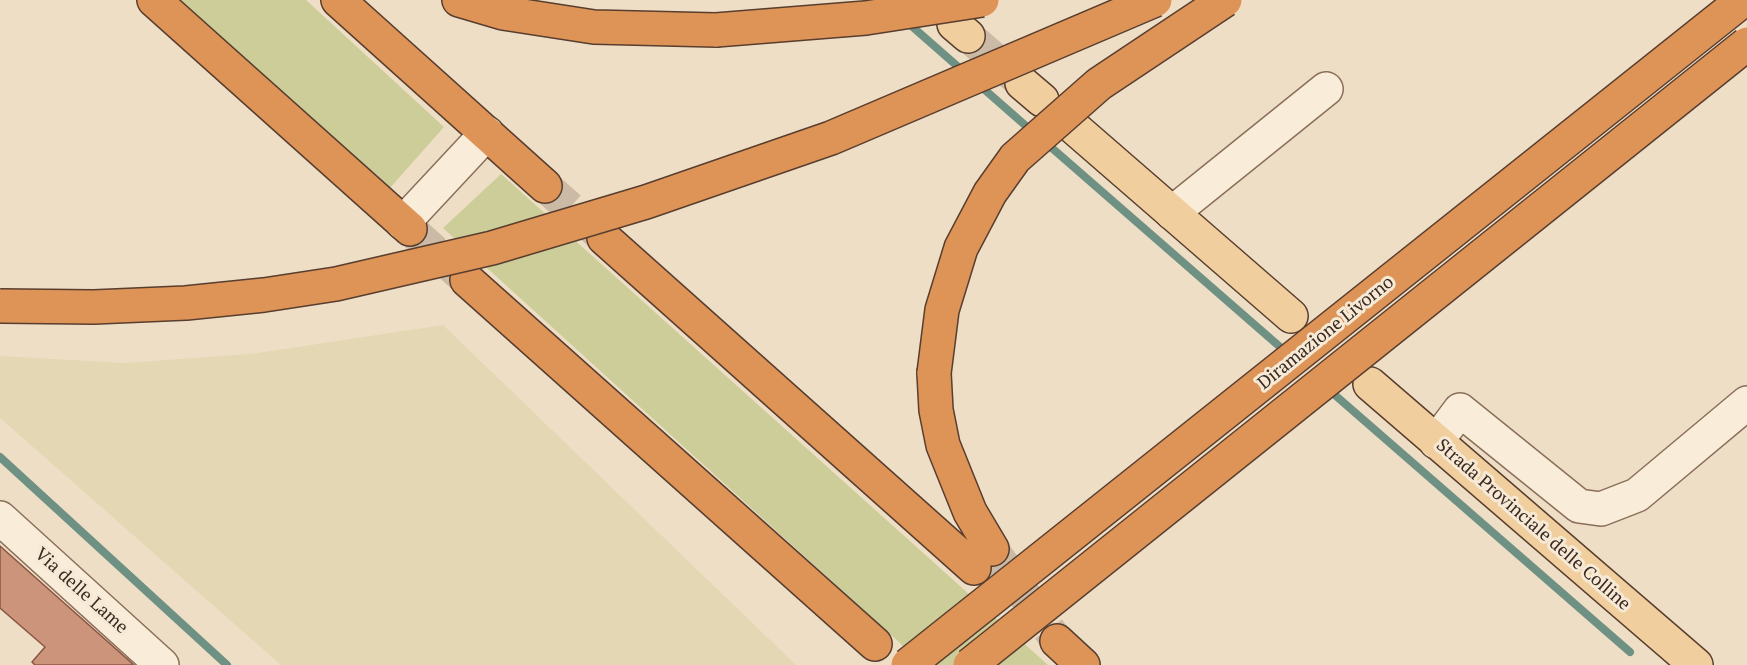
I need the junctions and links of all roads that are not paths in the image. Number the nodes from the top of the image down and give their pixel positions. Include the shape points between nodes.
1 (154, 0) edge
2 (338, 0) edge
3 (459, 0) edge
4 (982, 0) edge
5 (1105, 0) edge
6 (1155, 0) edge
7 (1225, 0) edge
8 (1743, 0) edge
9 (1747, 44) edge
10 (1326, 89) dead end
11 (1071, 125) dead end
12 (487, 133) junction
13 (545, 186) tunnel mouth
14 (1172, 213) junction
15 (407, 226) joint
16 (604, 238) tunnel mouth
17 (467, 280) tunnel mouth
18 (0, 288) edge
19 (0, 306) edge
20 (1291, 316) dead end
21 (1370, 384) dead end
22 (1747, 403) edge
23 (1436, 442) junction
24 (0, 518) edge
25 (1057, 641) tunnel mouth
26 (875, 644) dead end
27 (162, 665) edge
28 (908, 665) edge
29 (970, 665) edge
30 (1083, 665) edge
31 (1696, 665) edge

1 - 15 highway
2 - 12 highway
3 - 4 highway, bridge via 503,13 594,27 716,30 866,18
5 - 18 highway via 917,83 763,143 597,198 484,230 333,265 261,277 95,290
6 - 19 highway, bridge via 831,138 646,202 492,248 336,284 264,295 117,306
7 - 16 highway, bridge via 1099,84 1015,158 990,193 961,248 942,310 934,373 936,410 943,445 970,512 983,558
8 - 28 highway, Diramazione Livorno, bridge
9 - 29 highway, Diramazione Livorno, bridge
10 - 14 street
11 - 14 main road
12 - 13 highway
12 - 15 street
14 - 20 main road
17 - 26 highway
21 - 23 main road, Strada Provinciale delle Colline
22 - 23 street via 1637,495 1601,509 1579,506 1460,410
23 - 31 main road, Strada Provinciale delle Colline
24 - 27 street, Via delle Lame
25 - 30 highway

